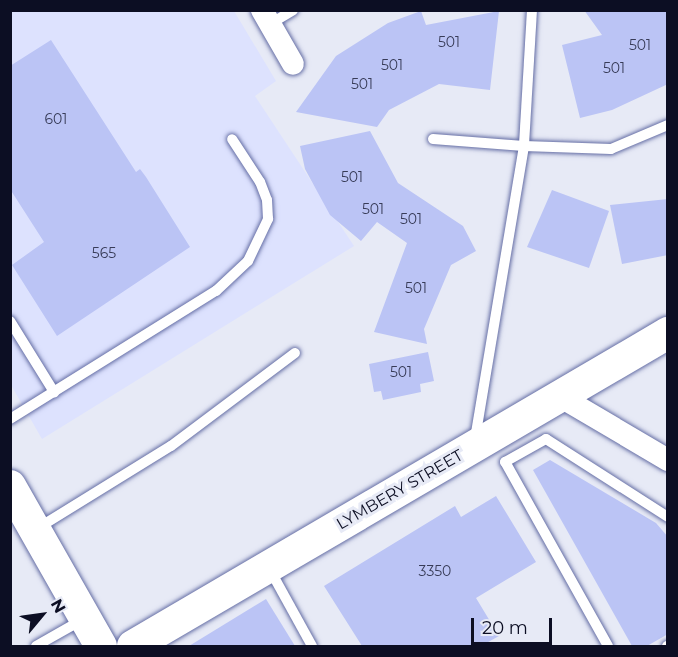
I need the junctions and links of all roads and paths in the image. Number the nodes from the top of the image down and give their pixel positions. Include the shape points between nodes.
1 (293, 10) edge
2 (532, 10) edge
3 (266, 17) edge
4 (292, 64) dead end
5 (668, 125) edge
6 (433, 139) dead end
7 (232, 140) dead end
8 (524, 146) junction
9 (10, 321) edge
10 (668, 333) edge
11 (295, 353) dead end
12 (54, 392) junction
13 (561, 397) junction
14 (10, 420) edge
15 (474, 446) junction
16 (668, 460) edge
17 (10, 486) edge
18 (668, 517) edge
19 (35, 530) junction
20 (268, 567) junction
21 (85, 618) junction
22 (36, 646) edge
23 (102, 646) edge
24 (133, 646) edge
25 (312, 646) edge
26 (608, 646) edge

1 - 3 lane
2 - 8 lane
3 - 4 street
5 - 8 lane via 611,149
6 - 8 lane
7 - 12 lane via 256,174 267,200 268,219 248,261 216,291
8 - 15 lane
9 - 12 lane
10 - 13 street, LYMBERY STREET
11 - 19 lane via 171,446
12 - 14 lane
13 - 15 street, LYMBERY STREET
13 - 16 street
15 - 20 street, LYMBERY STREET
17 - 19 street
18 - 26 lane via 546,439 505,462
19 - 21 street
20 - 24 street, LYMBERY STREET
20 - 25 lane
21 - 22 lane
21 - 23 street

